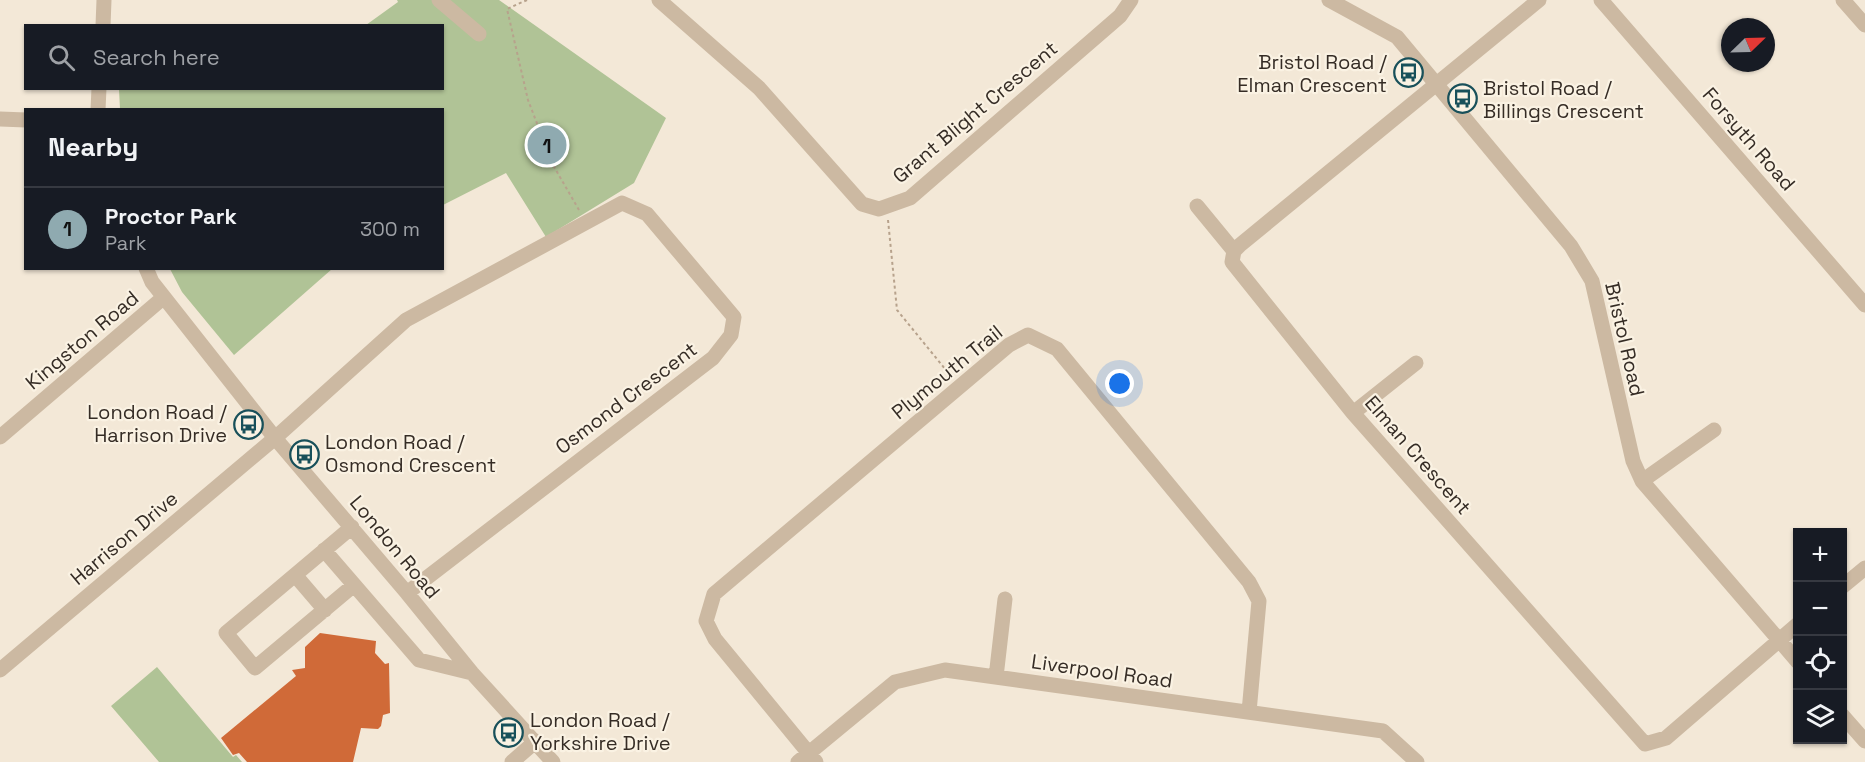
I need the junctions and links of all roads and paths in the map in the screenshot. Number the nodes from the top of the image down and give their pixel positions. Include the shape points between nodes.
1 (104, 0) edge
2 (439, 0) edge
3 (527, 0) edge
4 (659, 0) edge
5 (1131, 0) edge
6 (1329, 0) edge
7 (1539, 0) edge
8 (1601, 0) edge
9 (1843, 0) edge
10 (103, 24) edge
11 (1865, 25) edge
12 (479, 34) dead end
13 (1436, 87) junction
14 (99, 90) edge
15 (98, 108) edge
16 (0, 118) edge
17 (24, 120) edge
18 (1197, 206) dead end
19 (887, 207) junction
20 (587, 224) junction
21 (1234, 251) junction
22 (147, 270) edge
23 (164, 297) junction
24 (1865, 305) edge
25 (1416, 363) dead end
26 (960, 386) junction
27 (1353, 413) junction
28 (1714, 430) dead end
29 (0, 437) edge
30 (275, 438) junction
31 (1642, 481) junction
32 (352, 528) junction
33 (324, 550) junction
34 (1865, 568) edge
35 (295, 575) junction
36 (1847, 583) edge
37 (354, 585) junction
38 (407, 592) junction
39 (1005, 598) dead end
40 (325, 610) junction
41 (1793, 627) edge
42 (1779, 639) junction
43 (1793, 657) edge
44 (0, 670) edge
45 (472, 674) junction
46 (996, 677) junction
47 (1249, 712) junction
48 (1847, 721) edge
49 (536, 741) junction
50 (1865, 741) edge
51 (808, 759) edge
52 (512, 762) edge
53 (553, 762) edge
54 (1418, 762) edge

1 - 10 street
2 - 12 street
3 - 20 path via 507,9 528,100 554,165
4 - 19 street, Grant Blight Crescent via 759,88 862,204
5 - 19 street, Grant Blight Crescent via 1120,16 910,198
6 - 13 street, Bristol Road via 1397,37
7 - 13 street
8 - 24 street, Forsyth Road
9 - 11 street
13 - 21 street
13 - 31 street, Bristol Road via 1571,246 1592,281 1633,461
14 - 15 street
16 - 17 street
18 - 21 street, Elman Crescent
19 - 26 path via 897,310
20 - 30 street, Osmond Crescent via 406,320
20 - 38 street, Osmond Crescent via 622,203 647,214 734,317 731,335 713,358
21 - 27 street, Elman Crescent via 1232,262
22 - 23 street, London Road
23 - 29 street, Kingston Road
23 - 30 street, London Road
25 - 27 street
26 - 47 street, Plymouth Trail via 1009,345 1028,335 1057,349 1249,582 1259,601
26 - 51 street, Plymouth Trail via 714,594 706,621 715,639
27 - 42 street, Elman Crescent via 1645,744 1666,738
28 - 31 street
30 - 32 street, London Road
30 - 44 street, Harrison Drive
31 - 42 street, Bristol Road
32 - 33 street
32 - 38 street, London Road
33 - 35 street
33 - 37 street
34 - 36 street
35 - 40 street
35 - 40 street via 226,633 255,668
37 - 40 street
37 - 45 street via 419,660
38 - 45 street, London Road
39 - 46 street
41 - 42 street
42 - 43 street, Bristol Road
45 - 49 street, London Road
46 - 47 street, Liverpool Road
46 - 51 street, Liverpool Road via 945,670 895,682
47 - 54 street, Liverpool Road via 1383,731
48 - 50 street
49 - 52 street
49 - 53 street, London Road

